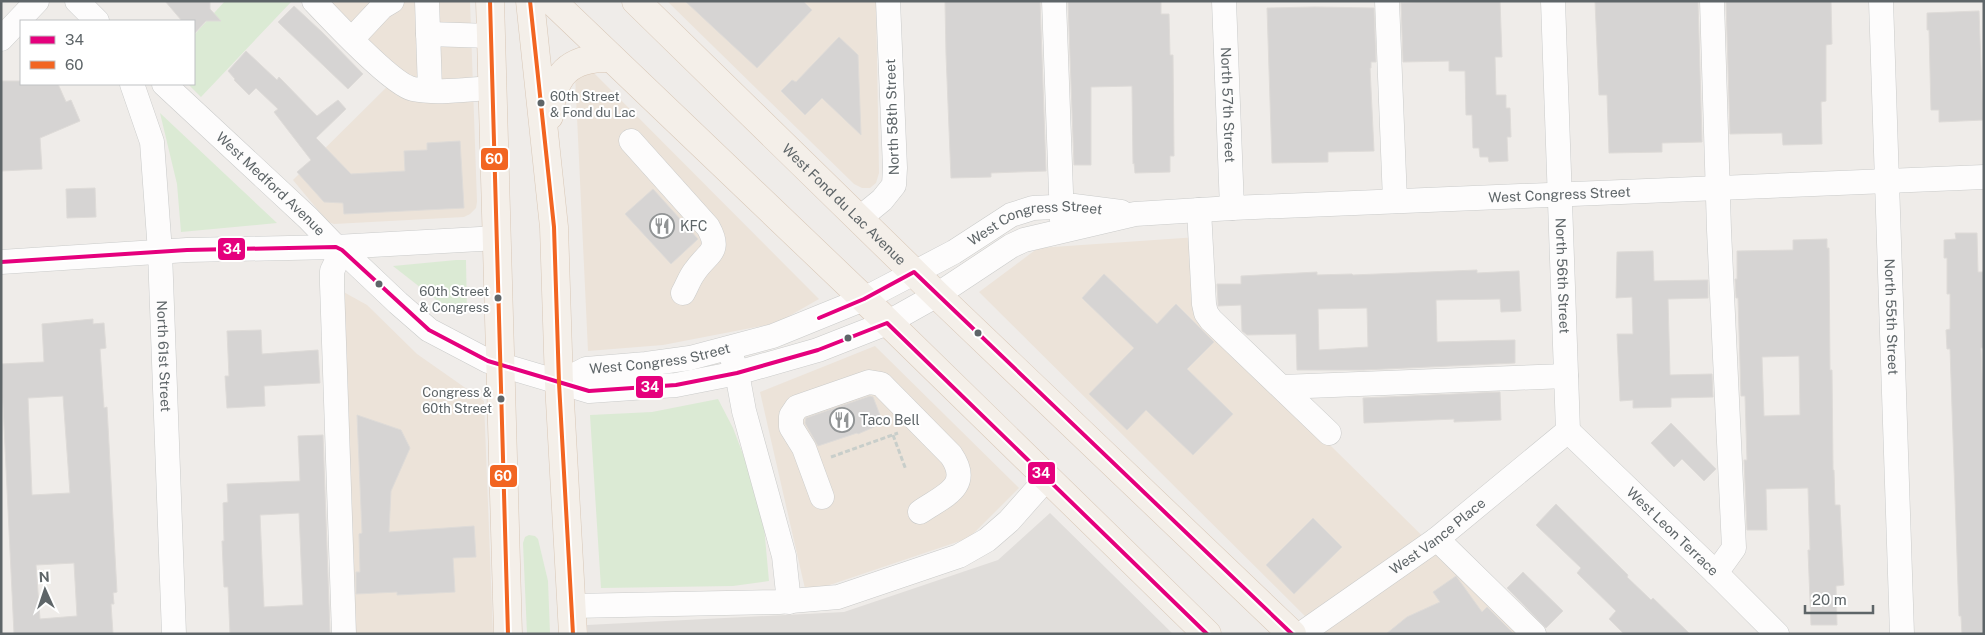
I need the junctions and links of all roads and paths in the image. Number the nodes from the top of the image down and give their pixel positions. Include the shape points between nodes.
1 (37, 1) edge
2 (76, 1) edge
3 (314, 1) edge
4 (392, 1) edge
5 (427, 1) edge
6 (490, 1) edge
7 (530, 1) edge
8 (552, 1) edge
9 (888, 1) edge
10 (1054, 1) edge
11 (1224, 1) edge
12 (1387, 1) edge
13 (1553, 1) edge
14 (1712, 1) edge
15 (1881, 1) edge
16 (641, 3) edge
17 (97, 20) edge
18 (428, 34) junction
19 (491, 36) junction
20 (352, 38) junction
21 (1, 39) edge
22 (611, 58) junction
23 (132, 85) edge
24 (165, 85) edge
25 (494, 88) junction
26 (430, 90) junction
27 (631, 141) dead end
28 (546, 158) junction
29 (1984, 177) edge
30 (1887, 181) junction
31 (1718, 187) junction
32 (1560, 194) junction
33 (1395, 201) junction
34 (1062, 206) junction
35 (1232, 208) junction
36 (1199, 210) junction
37 (1135, 214) junction
38 (860, 218) junction
39 (1062, 230) junction
40 (498, 238) junction
41 (339, 248) junction
42 (160, 252) junction
43 (1, 262) edge
44 (914, 272) junction
45 (683, 293) dead end
46 (938, 295) junction
47 (864, 299) junction
48 (887, 323) junction
49 (729, 349) junction
50 (499, 365) junction
51 (737, 373) junction
52 (1566, 376) junction
53 (559, 383) junction
54 (1282, 387) junction
55 (907, 411) junction
56 (1568, 431) junction
57 (1330, 433) dead end
58 (893, 435) junction
59 (811, 464) junction
60 (906, 470) dead end
61 (1047, 478) junction
62 (822, 497) dead end
63 (920, 512) dead end
64 (1437, 539) junction
65 (1716, 573) junction
66 (789, 602) junction
67 (572, 606) junction
68 (174, 634) edge
69 (344, 634) edge
70 (508, 634) edge
71 (573, 634) edge
72 (1207, 634) edge
73 (1292, 634) edge
74 (1301, 634) edge
75 (1534, 634) edge
76 (1777, 634) edge
77 (1902, 634) edge

1 - 21 street
2 - 17 street
3 - 20 street
4 - 20 street
5 - 18 street
6 - 19 main road
7 - 28 main road
8 - 22 main road
9 - 38 street, North 58th Street via 894,185
10 - 34 street
11 - 35 street, North 57th Street
12 - 33 street
13 - 32 street, North 56th Street
14 - 31 street
15 - 30 street, North 55th Street
16 - 38 main road, West Fond du Lac Avenue
18 - 19 street
18 - 26 street
19 - 25 main road
20 - 26 street via 378,65 407,87
22 - 28 main road via 586,60 558,78 551,102
22 - 47 main road
23 - 42 street, North 61st Street via 152,142
24 - 41 street, West Medford Avenue
25 - 26 street
25 - 40 main road
27 - 45 street via 715,239 714,250 694,271
28 - 53 main road via 554,227
29 - 30 street, West Congress Street
30 - 31 street, West Congress Street
30 - 77 street, North 55th Street
31 - 32 street, West Congress Street
31 - 65 street via 1734,548
32 - 33 street, West Congress Street
32 - 52 street, North 56th Street
33 - 35 street, West Congress Street
34 - 37 street, West Congress Street
34 - 39 street
34 - 44 street, West Congress Street via 1033,208 1011,215 954,252
35 - 36 street, West Congress Street
36 - 37 street, West Congress Street
36 - 54 street via 1206,313
37 - 39 street, West Congress Street
38 - 44 main road, West Fond du Lac Avenue
39 - 46 street, West Congress Street via 1011,246
40 - 41 street
40 - 50 main road
41 - 42 street
41 - 50 street, West Medford Avenue via 429,330
41 - 69 street via 332,284
42 - 43 street
42 - 68 street, North 61st Street
44 - 46 main road, West Fond du Lac Avenue
44 - 47 street, West Congress Street
46 - 48 street, West Congress Street
46 - 73 main road, West Fond du Lac Avenue
47 - 48 main road
47 - 49 street, West Congress Street via 773,336
48 - 51 street, West Congress Street via 818,350
48 - 61 main road
49 - 51 street
49 - 53 street, West Congress Street via 690,358 586,369
50 - 53 street, West Medford Avenue
50 - 70 main road
51 - 53 street, West Congress Street via 676,385 614,390 588,391
51 - 66 street via 744,411 784,556
52 - 54 street
52 - 56 street, North 56th Street
53 - 67 main road
54 - 57 street
55 - 58 path via 898,422 902,432
55 - 59 street via 881,384 869,382 797,407 790,416 791,427
55 - 63 street via 959,466 960,477 956,486
56 - 64 street, West Vance Place
56 - 65 street, West Leon Terrace
58 - 59 path
58 - 60 path
59 - 62 street
61 - 66 street via 1009,521 987,540 959,556 838,597
61 - 72 main road
64 - 74 street, West Vance Place
64 - 75 street
65 - 76 street, West Leon Terrace
66 - 67 street
67 - 71 main road

